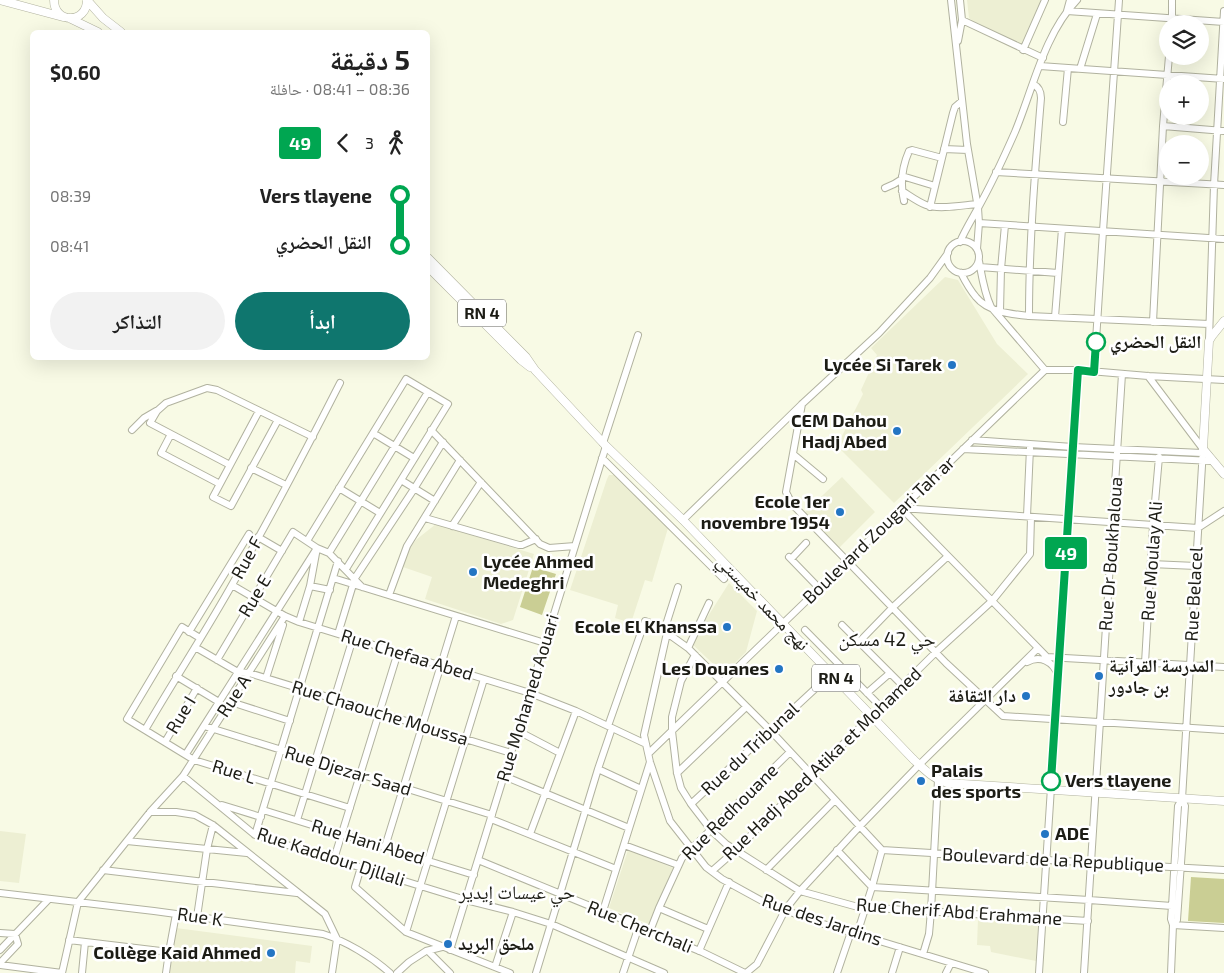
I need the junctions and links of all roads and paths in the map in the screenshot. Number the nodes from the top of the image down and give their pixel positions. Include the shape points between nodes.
1 (0, 0) edge
2 (54, 0) edge
3 (87, 0) edge
4 (93, 0) edge
5 (951, 0) edge
6 (960, 0) edge
7 (1045, 0) edge
8 (1070, 0) edge
9 (1077, 0) edge
10 (1119, 0) edge
11 (1172, 0) edge
12 (1067, 11) junction
13 (1224, 12) edge
14 (1097, 14) junction
15 (1118, 15) junction
16 (1172, 15) edge
17 (66, 18) junction
18 (103, 18) junction
19 (962, 20) junction
20 (1159, 20) edge
21 (1209, 22) edge
22 (1224, 22) edge
23 (93, 30) edge
24 (118, 30) edge
25 (956, 47) junction
26 (1024, 50) junction
27 (1043, 58) junction
28 (1168, 65) edge
29 (1040, 66) junction
30 (1068, 68) junction
31 (1080, 69) junction
32 (1114, 71) junction
33 (1168, 74) junction
34 (1222, 78) edge
35 (1033, 84) junction
36 (962, 102) junction
37 (1063, 122) dead end
38 (1163, 126) junction
39 (1220, 130) edge
40 (1163, 135) edge
41 (944, 149) junction
42 (968, 150) junction
43 (942, 158) junction
44 (996, 172) junction
45 (1035, 174) junction
46 (902, 177) junction
47 (1107, 178) junction
48 (1159, 181) edge
49 (1161, 185) edge
50 (1209, 185) edge
51 (1214, 185) junction
52 (1224, 185) edge
53 (935, 186) junction
54 (885, 188) dead end
55 (902, 191) junction
56 (904, 201) dead end
57 (978, 206) junction
58 (930, 207) junction
59 (979, 224) junction
60 (1004, 225) junction
61 (1032, 227) junction
62 (1062, 230) junction
63 (1103, 231) junction
64 (1157, 235) junction
65 (1212, 238) junction
66 (1224, 239) edge
67 (960, 242) junction
68 (977, 249) junction
69 (948, 253) junction
70 (430, 260) edge
71 (979, 264) junction
72 (950, 266) junction
73 (1001, 269) junction
74 (430, 270) edge
75 (1029, 271) junction
76 (960, 273) junction
77 (1058, 273) junction
78 (930, 278) junction
79 (991, 307) junction
80 (1000, 311) junction
81 (1029, 316) junction
82 (1055, 317) junction
83 (1098, 319) junction
84 (1153, 322) junction
85 (1209, 324) junction
86 (1222, 325) edge
87 (638, 335) dead end
88 (1209, 341) junction
89 (535, 370) junction
90 (1045, 370) junction
91 (1078, 370) junction
92 (1094, 372) junction
93 (1122, 374) junction
94 (1148, 376) junction
95 (1206, 379) junction
96 (1224, 380) edge
97 (340, 383) dead end
98 (428, 392) junction
99 (802, 404) junction
100 (157, 411) junction
101 (259, 411) junction
102 (278, 420) junction
103 (132, 430) dead end
104 (431, 430) junction
105 (373, 433) junction
106 (171, 434) junction
107 (312, 437) junction
108 (972, 440) junction
109 (442, 442) junction
110 (604, 444) junction
111 (1031, 444) junction
112 (394, 446) junction
113 (1073, 447) junction
114 (963, 449) junction
115 (1117, 449) junction
116 (1160, 451) junction
117 (1203, 451) junction
118 (1030, 452) junction
119 (793, 454) junction
120 (1072, 454) junction
121 (1116, 457) junction
122 (414, 458) junction
123 (602, 458) junction
124 (1159, 459) junction
125 (460, 460) junction
126 (1202, 461) junction
127 (1213, 461) junction
128 (230, 465) junction
129 (251, 468) junction
130 (1224, 474) edge
131 (823, 479) dead end
132 (401, 480) junction
133 (481, 482) junction
134 (220, 484) junction
135 (286, 486) junction
136 (339, 488) junction
137 (414, 489) junction
138 (361, 501) junction
139 (435, 501) junction
140 (901, 508) junction
141 (1224, 511) edge
142 (380, 513) junction
143 (1029, 517) junction
144 (425, 518) junction
145 (1068, 519) junction
146 (683, 520) junction
147 (1112, 522) junction
148 (1153, 525) junction
149 (452, 526) junction
150 (1198, 528) junction
151 (249, 534) dead end
152 (258, 537) junction
153 (536, 539) junction
154 (307, 541) junction
155 (806, 543) dead end
156 (575, 546) junction
157 (317, 548) junction
158 (282, 551) junction
159 (329, 553) junction
160 (948, 556) junction
161 (338, 561) junction
162 (847, 561) junction
163 (1151, 564) junction
164 (1196, 566) junction
165 (346, 569) junction
166 (333, 578) junction
167 (724, 578) dead end
168 (355, 581) junction
169 (232, 585) junction
170 (310, 586) junction
171 (678, 587) dead end
172 (819, 588) junction
173 (330, 590) junction
174 (389, 595) junction
175 (254, 598) junction
176 (992, 600) junction
177 (709, 603) dead end
178 (892, 608) junction
179 (277, 611) junction
180 (286, 616) junction
181 (456, 616) junction
182 (299, 622) junction
183 (782, 623) junction
184 (842, 625) dead end
185 (318, 628) junction
186 (805, 630) dead end
187 (666, 631) junction
188 (189, 632) junction
189 (338, 634) junction
190 (200, 638) junction
191 (353, 638) junction
192 (859, 642) junction
193 (545, 643) junction
194 (195, 647) junction
195 (688, 648) junction
196 (1038, 648) junction
197 (398, 652) junction
198 (936, 652) junction
199 (695, 654) junction
200 (1059, 658) junction
201 (217, 660) junction
202 (1104, 660) junction
203 (1145, 663) junction
204 (1022, 664) junction
205 (1190, 665) junction
206 (441, 666) junction
207 (1224, 667) edge
208 (238, 672) junction
209 (249, 672) junction
210 (890, 673) junction
211 (832, 674) junction
212 (176, 676) junction
213 (1058, 677) junction
214 (266, 678) junction
215 (484, 679) junction
216 (722, 682) junction
217 (903, 686) junction
218 (197, 688) junction
219 (300, 688) junction
220 (530, 693) junction
221 (867, 693) junction
222 (335, 699) junction
223 (220, 700) junction
224 (985, 700) junction
225 (230, 703) junction
226 (746, 707) junction
227 (881, 707) junction
228 (576, 711) junction
229 (379, 712) junction
230 (872, 716) junction
231 (1055, 719) junction
232 (290, 721) junction
233 (1100, 722) junction
234 (204, 726) junction
235 (423, 726) junction
236 (610, 727) junction
237 (1186, 728) junction
238 (213, 729) junction
239 (145, 730) junction
240 (770, 730) junction
241 (1224, 730) edge
242 (518, 731) junction
243 (672, 731) junction
244 (466, 739) junction
245 (165, 742) junction
246 (646, 744) junction
247 (281, 750) junction
248 (790, 752) junction
249 (511, 753) junction
250 (560, 753) junction
251 (649, 753) junction
252 (186, 754) junction
253 (194, 760) junction
254 (316, 761) junction
255 (650, 762) junction
256 (920, 765) junction
257 (598, 769) junction
258 (677, 773) junction
259 (360, 774) junction
260 (183, 776) junction
261 (504, 776) junction
262 (813, 776) junction
263 (938, 780) junction
264 (271, 784) junction
265 (404, 788) junction
266 (641, 789) junction
267 (1051, 790) junction
268 (1096, 792) junction
269 (545, 793) junction
270 (305, 794) junction
271 (1182, 799) junction
272 (835, 800) junction
273 (447, 801) junction
274 (1224, 801) edge
275 (215, 802) junction
276 (691, 804) junction
277 (350, 808) junction
278 (586, 810) junction
279 (150, 812) junction
280 (262, 813) junction
281 (492, 817) junction
282 (297, 820) junction
283 (212, 825) junction
284 (860, 826) junction
285 (629, 828) junction
286 (711, 830) junction
287 (342, 834) junction
288 (530, 834) junction
289 (256, 835) junction
290 (127, 841) junction
291 (624, 845) junction
292 (385, 848) junction
293 (691, 848) junction
294 (207, 849) junction
295 (736, 850) junction
296 (837, 850) junction
297 (882, 850) junction
298 (573, 852) junction
299 (935, 853) junction
300 (249, 854) junction
301 (334, 859) junction
302 (478, 860) junction
303 (1046, 860) junction
304 (428, 861) junction
305 (1091, 863) junction
306 (678, 865) junction
307 (361, 868) junction
308 (1178, 868) junction
309 (616, 869) junction
310 (103, 870) junction
311 (766, 870) junction
312 (1224, 870) edge
313 (712, 871) junction
314 (474, 875) junction
315 (202, 882) junction
316 (729, 882) junction
317 (421, 886) junction
318 (872, 887) junction
319 (800, 891) junction
320 (932, 891) junction
321 (0, 893) edge
322 (298, 893) junction
323 (560, 894) junction
324 (1044, 898) junction
325 (49, 899) junction
326 (466, 900) junction
327 (1089, 900) junction
328 (78, 902) junction
329 (1172, 906) junction
330 (866, 907) junction
331 (659, 908) junction
332 (785, 910) junction
333 (603, 911) junction
334 (931, 911) junction
335 (513, 912) junction
336 (176, 914) junction
337 (197, 917) junction
338 (1043, 918) junction
339 (1088, 921) junction
340 (551, 924) junction
341 (1173, 925) junction
342 (639, 926) junction
343 (1224, 928) edge
344 (708, 929) junction
345 (650, 931) junction
346 (406, 932) junction
347 (0, 933) edge
348 (854, 933) junction
349 (15, 934) junction
350 (337, 939) junction
351 (69, 940) junction
352 (85, 942) junction
353 (443, 947) junction
354 (900, 947) junction
355 (0, 950) edge
356 (428, 950) junction
357 (450, 950) junction
358 (699, 951) junction
359 (169, 952) junction
360 (924, 954) junction
361 (627, 958) junction
362 (951, 963) junction
363 (0, 964) edge
364 (495, 967) junction
365 (977, 972) edge
366 (62, 973) edge
367 (82, 973) edge
368 (166, 973) edge
369 (332, 973) edge
370 (390, 973) edge
371 (397, 973) edge
372 (450, 973) edge
373 (510, 973) edge
374 (536, 973) edge
375 (623, 973) edge
376 (662, 973) edge
377 (746, 973) edge
378 (837, 973) edge
379 (892, 973) edge
380 (946, 973) edge
381 (985, 973) edge
382 (1039, 973) edge
383 (1084, 973) edge
384 (1171, 973) edge

1 - 17 main road
2 - 17 main road via 59,14
3 - 17 main road via 82,13
3 - 18 main road
4 - 18 main road
5 - 25 street
6 - 19 street
7 - 26 street
8 - 12 street
9 - 12 street
10 - 15 street
11 - 16 street
12 - 14 street
12 - 27 street
13 - 22 street
14 - 15 street
14 - 31 street
15 - 20 street
15 - 32 street
17 - 23 main road
18 - 24 main road
19 - 25 street
19 - 26 street
21 - 22 street
22 - 34 street
25 - 36 street
26 - 27 street
27 - 29 street
28 - 33 street
29 - 30 street
29 - 35 street
30 - 31 street
30 - 37 street
31 - 32 street
32 - 33 street
32 - 47 street
33 - 34 street
33 - 38 street
34 - 39 street
35 - 44 street
35 - 45 street via 1041,95
36 - 41 street via 952,112
36 - 42 street
38 - 39 street
38 - 40 street
39 - 51 street
41 - 42 street
41 - 43 street
42 - 57 street
43 - 46 street via 910,150
43 - 53 street
44 - 45 street
44 - 57 street
45 - 47 street
45 - 61 street
46 - 53 street
46 - 54 street
46 - 55 street
47 - 48 street
47 - 63 street
49 - 64 street
50 - 51 street
51 - 52 street
51 - 65 street
53 - 58 street
55 - 56 street
55 - 58 street
57 - 58 street
57 - 59 street
57 - 67 street
59 - 60 street
59 - 68 street
60 - 61 street
60 - 73 street
61 - 62 street
61 - 75 street
62 - 63 street
62 - 77 street
63 - 64 street
63 - 83 street
64 - 65 street
64 - 84 street
65 - 66 street
65 - 85 street
67 - 68 street via 970,242
67 - 69 street via 953,245
68 - 71 street
69 - 72 street
69 - 78 street
70 - 89 main road, RN 4 via 526,356
71 - 73 street
71 - 76 street via 970,272
71 - 79 street
72 - 76 street
72 - 78 street
73 - 75 street
73 - 80 street
74 - 89 main road, RN 4
75 - 77 street
75 - 81 street
76 - 79 street via 975,296
77 - 82 street
78 - 99 street via 879,333
79 - 80 street
79 - 90 street
80 - 81 street
81 - 82 street
82 - 83 street
83 - 84 street
83 - 92 street
84 - 85 street
85 - 88 street
86 - 88 main road
87 - 110 street, Rue Mohamed Aouari
88 - 95 main road
89 - 110 main road, نهج محمد خميستي / RN 4
90 - 91 street
90 - 108 street, Boulevard Zougari Tah ar
91 - 92 street
91 - 113 street
92 - 93 street
93 - 94 street
93 - 115 street, Rue Dr Boukhaloua
94 - 95 street
94 - 117 street
95 - 96 street
95 - 117 main road
97 - 107 street, Rue F
98 - 104 street via 448,404
98 - 105 street via 406,379
98 - 112 street
99 - 119 street
99 - 146 street
100 - 101 street via 166,403 207,388
100 - 103 street
100 - 106 street via 150,423
101 - 102 street
101 - 128 street
102 - 107 street
102 - 129 street
104 - 109 street
104 - 122 street
105 - 112 street
105 - 136 street
106 - 128 street
106 - 134 street via 161,453
107 - 135 street, Rue F
108 - 111 street
108 - 114 street, Boulevard Zougari Tah ar
109 - 125 street
109 - 137 street
110 - 123 street, Rue Mohamed Aouari
110 - 146 main road, نهج محمد خميستي / RN 4
111 - 113 street
111 - 118 street, Rue Hadj Abed Atika et Mohamed
112 - 122 street
112 - 138 street
113 - 115 street
113 - 120 street
114 - 118 street
114 - 140 street, Boulevard Zougari Tah ar
115 - 116 street
115 - 121 street, Rue Dr Boukhaloua
116 - 117 street
116 - 124 street, Rue Moulay Ali
117 - 126 street, Rue Belacel
117 - 127 main road
118 - 120 street
118 - 143 street, Rue Hadj Abed Atika et Mohamed
119 - 131 street
119 - 162 street via 786,492 792,504
120 - 121 street
120 - 145 street
121 - 124 street
121 - 147 street, Rue Dr Boukhaloua
122 - 132 street
123 - 156 street, Rue Mohamed Aouari
123 - 167 street
124 - 126 street
124 - 148 street, Rue Moulay Ali
125 - 133 street
125 - 139 street
126 - 127 street
126 - 150 street, Rue Belacel
127 - 130 main road
128 - 134 street
129 - 134 street via 232,506 213,496
129 - 135 street
132 - 137 street
132 - 142 street
133 - 149 street
133 - 153 street
135 - 152 street, Rue F
136 - 138 street
136 - 154 street
137 - 139 street
137 - 168 street
138 - 142 street
138 - 159 street
139 - 144 street
140 - 143 street
140 - 160 street
140 - 162 street, Boulevard Zougari Tah ar
141 - 150 street
142 - 165 street
143 - 145 street
143 - 176 street, Rue Hadj Abed Atika et Mohamed via 1030,554
144 - 149 street
144 - 174 street via 407,546
145 - 147 street
145 - 200 street
146 - 183 main road, نهج محمد خميستي / RN 4
147 - 148 street
147 - 202 street, Rue Dr Boukhaloua
148 - 150 street
148 - 163 street, Rue Moulay Ali
149 - 153 street via 519,545
150 - 164 street, Rue Belacel
151 - 188 street
152 - 158 street
152 - 169 street, Rue F
153 - 156 street via 549,548
154 - 157 street
154 - 158 street, Rue E via 293,532
155 - 172 street via 790,558
156 - 193 street, Rue Mohamed Aouari
157 - 159 street
157 - 170 street
157 - 179 street
158 - 175 street, Rue E
159 - 161 street
160 - 176 street
160 - 178 street
161 - 165 street
161 - 166 street
162 - 172 street, Boulevard Zougari Tah ar
162 - 178 street
163 - 164 street
163 - 203 street, Rue Moulay Ali
164 - 205 street, Rue Belacel
165 - 168 street
166 - 168 street
166 - 173 street
168 - 174 street via 362,587
168 - 189 street
169 - 175 street, Rue Chefaa Abed
169 - 190 street, Rue F
170 - 173 street
170 - 182 street
171 - 187 street, Rue des Jardins
172 - 183 street, Boulevard Zougari Tah ar
173 - 185 street
174 - 181 street
175 - 179 street, Rue Chefaa Abed
175 - 201 street, Rue E
176 - 196 street
176 - 198 street, Rue Hadj Abed Atika et Mohamed
177 - 195 street
178 - 192 street
178 - 198 street
179 - 180 street, Rue Chefaa Abed
179 - 208 street
180 - 182 street, Rue Chefaa Abed
180 - 209 street, Rue A
180 - 214 street
181 - 193 street
181 - 206 street
182 - 185 street, Rue Chefaa Abed
183 - 211 main road, نهج محمد خميستي / RN 4
183 - 216 street, Boulevard Zougari Tah ar
184 - 192 street
185 - 189 street, Rue Chefaa Abed
185 - 219 street
186 - 221 street
187 - 195 street
187 - 236 street via 646,620
187 - 246 street, Rue des Jardins via 644,735
188 - 190 street
188 - 239 street, Rue L via 182,627 127,719
189 - 191 street, Rue Chefaa Abed
190 - 194 street, Rue F
191 - 197 street, Rue Chefaa Abed
191 - 222 street
192 - 210 street
193 - 220 street, Rue Mohamed Aouari
194 - 201 street
194 - 212 street, Rue F
195 - 199 street
196 - 200 street via 1047,657
196 - 204 street
197 - 206 street, Rue Chefaa Abed
197 - 229 street
198 - 217 street, Rue Hadj Abed Atika et Mohamed
198 - 224 street
199 - 216 street
199 - 243 street, Rue Cherif Abd Erahmane via 681,681
200 - 202 street
200 - 213 street
201 - 208 street
202 - 203 street
202 - 233 street, Rue Dr Boukhaloua
203 - 205 street
204 - 213 street via 1029,660 1044,660 1056,669
204 - 224 street
205 - 207 street
205 - 237 street, Rue Belacel
206 - 215 street, Rue Chefaa Abed
206 - 235 street
208 - 209 street, Rue Chaouche Moussa
208 - 223 street
209 - 214 street, Rue Chaouche Moussa
209 - 225 street, Rue A
210 - 217 street
210 - 221 street
211 - 230 main road, نهج محمد خميستي / RN 4
211 - 240 street, Rue du Tribunal
212 - 218 street
212 - 239 street, Rue F
213 - 231 street
214 - 219 street, Rue Chaouche Moussa
215 - 220 street, Rue Chefaa Abed
215 - 244 street
216 - 226 street
216 - 243 street, Boulevard Zougari Tah ar
217 - 227 street, Rue Hadj Abed Atika et Mohamed
218 - 223 street
218 - 245 street, Rue I
219 - 222 street, Rue Chaouche Moussa
219 - 232 street
220 - 228 street, Rue Chefaa Abed
220 - 242 street, Rue Mohamed Aouari
221 - 227 street
222 - 229 street, Rue Chaouche Moussa
222 - 254 street
223 - 225 street
223 - 234 street
224 - 231 street via 1003,716
224 - 256 street
225 - 232 street
225 - 238 street, Rue A
226 - 240 street
226 - 258 street
227 - 230 street, Rue Hadj Abed Atika et Mohamed
228 - 236 street, Rue Chefaa Abed
228 - 250 street
229 - 235 street, Rue Chaouche Moussa
229 - 259 street
230 - 256 main road, نهج محمد خميستي / RN 4
230 - 262 street, Rue Hadj Abed Atika et Mohamed
231 - 233 street
231 - 267 street
232 - 247 street
233 - 237 street
233 - 268 street, Rue Dr Boukhaloua
234 - 238 street, Rue Djezar Saad
234 - 252 street
235 - 244 street, Rue Chaouche Moussa
235 - 265 street
236 - 246 street, Rue Chefaa Abed
236 - 257 street
237 - 241 street
237 - 271 street, Rue Belacel
238 - 247 street, Rue Djezar Saad
238 - 253 street, Rue A
239 - 245 street, Rue L
240 - 248 street
240 - 276 street, Rue du Tribunal
242 - 249 street, Rue Mohamed Aouari
242 - 250 street
243 - 251 street, Boulevard Zougari Tah ar
243 - 258 street, Rue Cherif Abd Erahmane
244 - 249 street, Rue Chaouche Moussa
244 - 273 street
245 - 252 street, Rue L
246 - 251 street, Rue des Jardins
247 - 254 street, Rue Djezar Saad
247 - 264 street
248 - 262 street
248 - 286 street, Rue Redhouane
249 - 261 street, Rue Mohamed Aouari
250 - 269 street
251 - 255 street, Rue des Jardins
252 - 253 street, Rue L
253 - 260 street, Rue A
253 - 264 street, Rue L
254 - 259 street, Rue Djezar Saad
254 - 270 street
255 - 266 street
255 - 293 street, Rue des Jardins via 670,821
256 - 263 main road, نهج محمد خميستي / RN 4
256 - 284 street
257 - 266 street
257 - 278 street
258 - 276 street, Rue Cherif Abd Erahmane via 681,788
259 - 265 street, Rue Djezar Saad
259 - 277 street
260 - 275 street, Rue Kaddour Djllali
260 - 279 street, Rue A
261 - 269 street
261 - 281 street, Rue Mohamed Aouari
262 - 272 street
262 - 295 street, Rue Hadj Abed Atika et Mohamed
263 - 267 main road
263 - 299 street
264 - 270 street, Rue L
264 - 280 street
265 - 273 street, Rue Djezar Saad
265 - 292 street
266 - 285 street
267 - 268 main road
267 - 303 street
268 - 271 main road
268 - 305 street, Rue Dr Boukhaloua
269 - 278 street
269 - 288 street
270 - 277 street, Rue L
270 - 282 street
271 - 274 main road
271 - 308 street, Rue Belacel via 1178,806
272 - 284 street
272 - 311 street
273 - 281 street, Rue Djezar Saad
273 - 304 street
275 - 280 street, Rue Hani Abed
275 - 289 street, Rue Kaddour Djllali
276 - 286 street, Rue Cherif Abd Erahmane
277 - 287 street
278 - 285 street
278 - 298 street
279 - 283 street via 195,815
279 - 290 street, Rue A
280 - 282 street, Rue Hani Abed
280 - 289 street
281 - 288 street, Rue Djezar Saad
281 - 302 street, Rue Mohamed Aouari
282 - 287 street, Rue Hani Abed
283 - 294 street
283 - 300 street
284 - 296 street
284 - 297 street
285 - 291 street
286 - 293 street, Rue Redhouane
286 - 295 street, Rue Cherif Abd Erahmane
287 - 292 street, Rue Hani Abed
287 - 301 street
288 - 298 street, Rue Djezar Saad
289 - 301 street, Rue Kaddour Djllali
290 - 294 street
290 - 310 street, Rue A
291 - 306 street
291 - 309 street
292 - 304 street, Rue Hani Abed
293 - 306 street, Rue Redhouane
293 - 313 street, Rue des Jardins
294 - 300 street
294 - 315 street
295 - 311 street, Rue Cherif Abd Erahmane
295 - 313 street, Rue Hadj Abed Atika et Mohamed
296 - 318 street
296 - 319 street
297 - 299 street, Boulevard de la Republique
297 - 318 street
298 - 309 street, Rue Djezar Saad
298 - 323 street
299 - 303 street, Boulevard de la Republique
299 - 320 street
300 - 322 street
301 - 307 street, Rue Kaddour Djllali
302 - 314 street, Rue Mohamed Aouari
302 - 323 street, Rue Cherchali
303 - 305 street, Boulevard de la Republique
303 - 324 street
304 - 314 street, Rue Hani Abed
304 - 317 street
305 - 308 street, Boulevard de la Republique
305 - 327 street, Rue Dr Boukhaloua
306 - 331 street, Rue Redhouane
307 - 317 street, Rue Kaddour Djllali
307 - 346 street via 355,887
308 - 312 street, Boulevard de la Republique
308 - 329 street
308 - 341 street via 1177,920
309 - 333 street
310 - 315 street
310 - 328 street, Rue A
311 - 319 street, Rue Cherif Abd Erahmane
313 - 316 street, Rue des Jardins
314 - 326 street, Rue Mohamed Aouari
315 - 322 street
315 - 337 street
316 - 332 street, Rue des Jardins via 774,908
316 - 344 street
317 - 326 street, Rue Kaddour Djllali
317 - 346 street
318 - 320 street
318 - 330 street
319 - 330 street, Rue Cherif Abd Erahmane
319 - 332 street
320 - 324 street
320 - 334 street
321 - 325 street, Rue K
322 - 350 street via 325,914
323 - 333 street, Rue Cherchali
323 - 340 street
324 - 327 street
324 - 338 street
325 - 328 street, Rue K
325 - 349 street
326 - 335 street, Rue Kaddour Djllali
326 - 357 street, Rue Mohamed Aouari
327 - 329 street
327 - 339 street, Rue Dr Boukhaloua
328 - 336 street, Rue K
328 - 351 street
329 - 341 street
330 - 334 street, Rue Cherif Abd Erahmane
330 - 348 street
331 - 344 street
331 - 345 street, Rue Redhouane
332 - 348 street, Rue des Jardins
332 - 377 street via 757,964
333 - 342 street, Rue Cherchali
334 - 338 street, Rue Cherif Abd Erahmane
334 - 360 street
335 - 340 street, Rue Kaddour Djllali
335 - 364 street
336 - 337 street, Rue K
336 - 359 street
337 - 350 street, Rue K via 323,934
338 - 339 street, Rue Cherif Abd Erahmane
338 - 382 street
339 - 383 street, Rue Dr Boukhaloua
340 - 361 street, Rue Kaddour Djllali
340 - 374 street
341 - 343 street
341 - 384 street
342 - 345 street, Rue Cherchali
342 - 361 street
344 - 358 street
345 - 358 street, Rue Cherchali
346 - 353 street
347 - 349 street
348 - 354 street, Rue des Jardins
348 - 378 street
349 - 355 street
349 - 363 street via 18,944
350 - 369 street
350 - 370 street, Rue K
351 - 352 street
351 - 366 street
352 - 359 street
352 - 367 street
353 - 356 street
353 - 357 street
354 - 360 street, Rue des Jardins
354 - 379 street
356 - 371 street
356 - 372 street
357 - 364 street
358 - 377 street, Rue Cherchali
359 - 368 street
360 - 362 street, Rue des Jardins
361 - 375 street
361 - 376 street, Rue Kaddour Djllali
362 - 365 street, Rue des Jardins
362 - 380 street
363 - 366 street
364 - 373 street
365 - 381 street, Rue des Jardins

